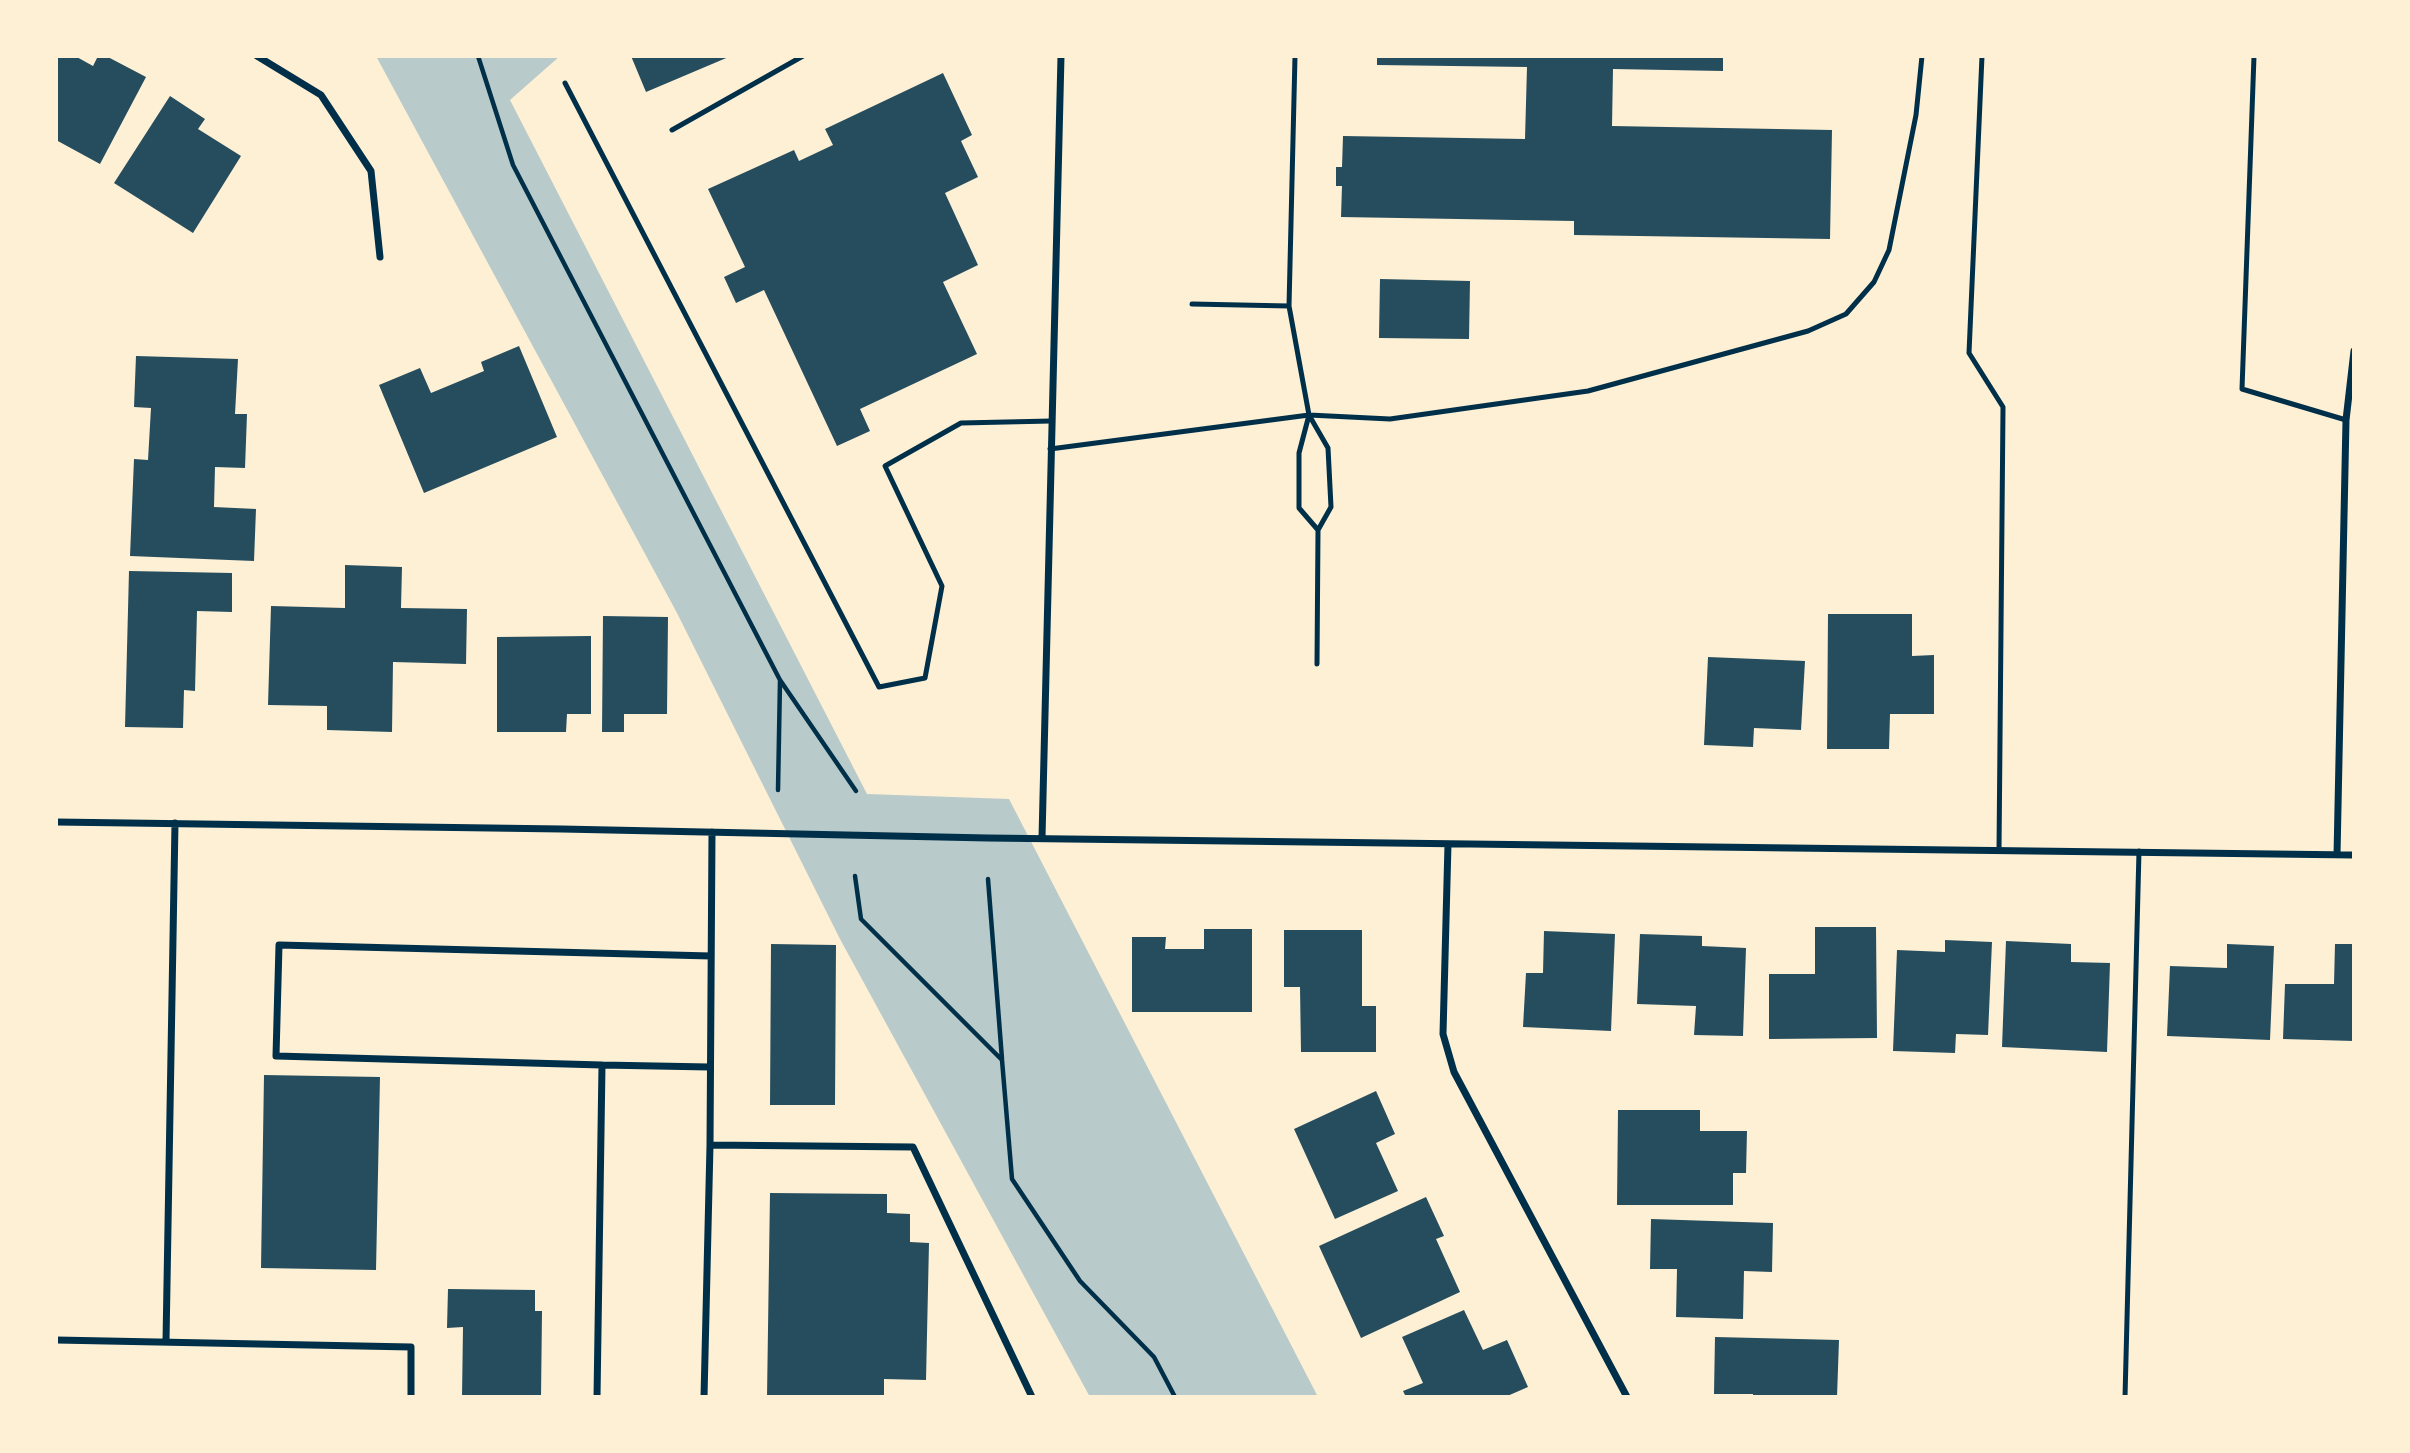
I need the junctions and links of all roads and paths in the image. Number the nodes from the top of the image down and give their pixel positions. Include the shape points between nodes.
1 (257, 56) edge
2 (478, 56) edge
3 (803, 56) edge
4 (1061, 56) edge
5 (1295, 56) edge
6 (1922, 56) edge
7 (1982, 56) edge
8 (2254, 56) edge
9 (565, 83) dead end
10 (672, 130) dead end
11 (380, 257) dead end
12 (1192, 304) dead end
13 (1289, 306) junction
14 (2354, 351) edge
15 (1309, 415) junction
16 (2346, 420) junction
17 (1051, 421) junction
18 (1051, 449) junction
19 (1318, 530) junction
20 (1317, 664) dead end
21 (780, 680) junction
22 (778, 790) dead end
23 (856, 791) dead end
24 (56, 822) edge
25 (175, 823) junction
26 (712, 832) junction
27 (1042, 838) junction
28 (1448, 844) junction
29 (1999, 850) junction
30 (2138, 851) junction
31 (2337, 855) junction
32 (2354, 856) edge
33 (855, 876) dead end
34 (988, 879) dead end
35 (711, 956) junction
36 (1002, 1060) junction
37 (602, 1065) junction
38 (709, 1067) junction
39 (710, 1145) junction
40 (56, 1340) edge
41 (166, 1341) junction
42 (411, 1397) edge
43 (597, 1397) edge
44 (704, 1397) edge
45 (1032, 1397) edge
46 (1175, 1397) edge
47 (1627, 1397) edge
48 (2125, 1397) edge

1 - 11 street via 321,95 372,171
2 - 21 path via 513,165
3 - 10 lane
4 - 17 street
5 - 13 lane
6 - 15 lane via 1916,115 1889,250 1874,282 1846,314 1808,331 1588,391 1390,419
7 - 29 lane via 1969,353 2003,407
8 - 16 lane via 2242,389
9 - 17 lane via 879,687 925,678 942,586 885,466 961,423
12 - 13 lane
13 - 15 lane
14 - 16 street
15 - 18 lane
15 - 19 lane via 1299,453 1299,508
15 - 19 lane via 1328,448 1331,507
16 - 31 street
17 - 18 street
18 - 27 street
19 - 20 lane
21 - 22 path
21 - 23 path
24 - 25 street
25 - 26 street
25 - 41 street
26 - 27 street
26 - 35 street
27 - 28 street
28 - 29 street
28 - 47 street via 1443,1034 1454,1072
29 - 30 street
30 - 31 street
30 - 48 lane
31 - 32 street
33 - 36 path via 861,919
34 - 36 path
35 - 37 street via 279,945 276,1056
35 - 38 street
36 - 46 path via 1012,1179 1080,1280 1154,1357
37 - 38 street
37 - 43 street
38 - 39 street
39 - 44 street
39 - 45 street via 913,1147
40 - 41 street
41 - 42 street via 411,1347

